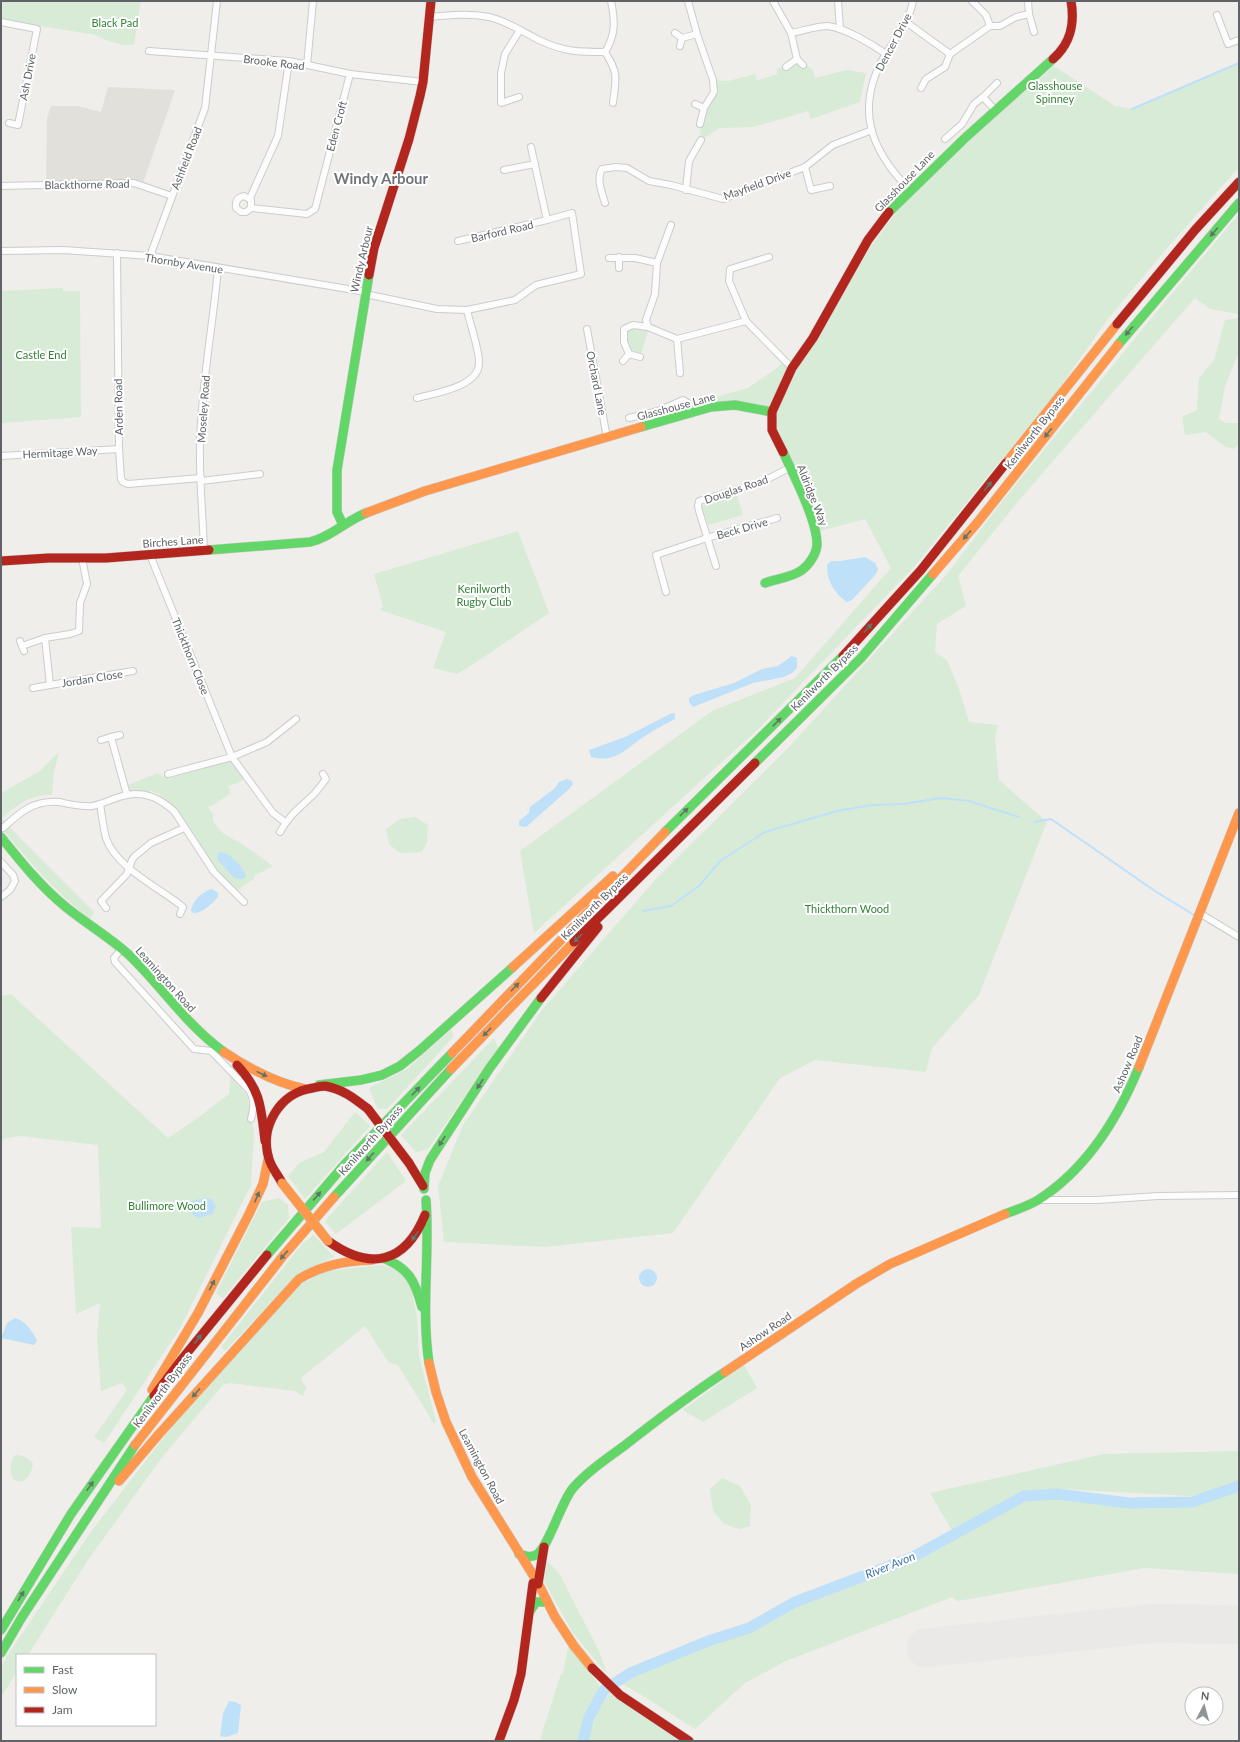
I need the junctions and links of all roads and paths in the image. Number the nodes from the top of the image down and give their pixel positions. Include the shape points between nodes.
1 (217, 1) edge
2 (313, 1) edge
3 (431, 1) edge
4 (611, 1) edge
5 (688, 1) edge
6 (838, 1) edge
7 (913, 1) edge
8 (1028, 1) edge
9 (1071, 1) edge
10 (773, 2) edge
11 (977, 2) edge
12 (1029, 14) junction
13 (1218, 15) dead end
14 (430, 17) junction
15 (1, 22) edge
16 (906, 22) junction
17 (990, 26) junction
18 (840, 29) junction
19 (520, 30) junction
20 (1034, 32) dead end
21 (791, 33) junction
22 (675, 34) dead end
23 (697, 34) junction
24 (682, 38) junction
25 (1239, 40) edge
26 (680, 46) dead end
27 (149, 51) dead end
28 (605, 52) junction
29 (886, 54) junction
30 (950, 54) junction
31 (211, 56) junction
32 (797, 59) junction
33 (289, 61) junction
34 (307, 65) junction
35 (803, 65) dead end
36 (786, 67) dead end
37 (350, 74) junction
38 (423, 82) junction
39 (997, 84) dead end
40 (921, 88) dead end
41 (518, 97) dead end
42 (982, 97) junction
43 (612, 103) dead end
44 (695, 104) dead end
45 (704, 108) junction
46 (995, 110) junction
47 (8, 123) dead end
48 (700, 124) dead end
49 (872, 130) junction
50 (945, 139) dead end
51 (701, 140) dead end
52 (531, 147) dead end
53 (535, 164) junction
54 (805, 167) junction
55 (504, 170) dead end
56 (1239, 182) edge
57 (1, 186) edge
58 (830, 186) dead end
59 (686, 190) junction
60 (910, 190) junction
61 (172, 196) junction
62 (250, 198) junction
63 (605, 203) dead end
64 (1239, 203) edge
65 (251, 208) junction
66 (547, 220) junction
67 (671, 225) dead end
68 (458, 241) dead end
69 (1, 251) edge
70 (117, 253) junction
71 (150, 256) junction
72 (769, 257) dead end
73 (609, 258) dead end
74 (619, 258) junction
75 (657, 263) junction
76 (218, 268) junction
77 (619, 268) dead end
78 (581, 274) joint
79 (365, 293) junction
80 (467, 310) junction
81 (746, 321) junction
82 (648, 327) junction
83 (587, 329) dead end
84 (677, 339) junction
85 (629, 354) junction
86 (640, 357) dead end
87 (623, 361) dead end
88 (792, 368) junction
89 (680, 373) dead end
90 (417, 398) dead end
91 (772, 412) junction
92 (692, 414) junction
93 (629, 418) dead end
94 (607, 438) junction
95 (119, 449) junction
96 (1, 456) edge
97 (790, 468) junction
98 (260, 474) dead end
99 (201, 479) junction
100 (776, 518) dead end
101 (343, 525) junction
102 (707, 538) junction
103 (204, 551) junction
104 (150, 555) junction
105 (82, 558) junction
106 (1, 561) edge
107 (716, 566) dead end
108 (765, 583) dead end
109 (666, 592) dead end
110 (45, 638) junction
111 (22, 646) dead end
112 (133, 671) dead end
113 (50, 685) junction
114 (33, 688) dead end
115 (296, 719) dead end
116 (120, 735) dead end
117 (111, 737) junction
118 (101, 740) dead end
119 (232, 757) junction
120 (168, 774) dead end
121 (327, 777) dead end
122 (127, 795) junction
123 (100, 804) junction
124 (1239, 813) edge
125 (285, 822) junction
126 (184, 828) junction
127 (280, 832) dead end
128 (2, 833) edge
129 (657, 840) junction
130 (1, 862) edge
131 (129, 867) junction
132 (645, 871) junction
133 (1, 897) edge
134 (187, 902) dead end
135 (244, 902) dead end
136 (183, 907) junction
137 (106, 908) dead end
138 (180, 914) dead end
139 (1201, 914) junction
140 (1239, 938) edge
141 (122, 948) junction
142 (192, 1026) junction
143 (182, 1036) junction
144 (227, 1055) junction
145 (319, 1086) junction
146 (305, 1089) junction
147 (251, 1119) dead end
148 (265, 1144) junction
149 (268, 1160) junction
150 (424, 1188) junction
151 (1239, 1195) edge
152 (426, 1200) junction
153 (1038, 1200) junction
154 (383, 1258) junction
155 (372, 1260) junction
156 (425, 1318) junction
157 (124, 1437) junction
158 (78, 1532) junction
159 (547, 1540) junction
160 (518, 1552) junction
161 (536, 1584) junction
162 (544, 1602) junction
163 (552, 1611) junction
164 (528, 1614) junction
165 (1, 1630) edge
166 (1, 1653) edge
167 (499, 1741) edge
168 (689, 1741) edge

1 - 31 street, Ashfield Road
2 - 34 street
3 - 14 main road, Windy Arbour
4 - 28 street via 614,16 612,42
5 - 23 street
6 - 18 street
7 - 16 street, Dencer Drive
8 - 12 street
9 - 46 main road, Glasshouse Lane via 1073,29 1070,40 1048,65
10 - 21 street
11 - 17 street
12 - 17 street via 1016,17 1000,26
12 - 20 street
13 - 25 street via 1228,44
14 - 19 street via 465,14 489,17
14 - 38 main road, Windy Arbour
15 - 47 street, Ash Drive via 37,29 20,125
16 - 29 street, Dencer Drive
16 - 30 street
17 - 30 street
18 - 21 street via 827,26
18 - 29 street
19 - 28 street via 540,41 572,52
19 - 41 street via 505,54 501,73 501,103
21 - 32 street
22 - 24 street
23 - 24 street
23 - 45 street via 713,80 714,92
24 - 26 street
27 - 31 street, Brooke Road
28 - 43 street via 614,66 616,79
29 - 49 street, Dencer Drive via 876,73 868,108
30 - 40 street via 945,67 926,79
31 - 33 street, Brooke Road
31 - 61 street, Ashfield Road via 205,108
32 - 35 street
32 - 36 street
33 - 34 street, Brooke Road
33 - 62 street via 278,136
34 - 37 street, Brooke Road
37 - 38 street, Brooke Road
37 - 65 street, Eden Croft via 315,209 307,214
38 - 79 main road, Windy Arbour via 409,139 374,248
39 - 42 street
42 - 46 street
42 - 50 street via 974,104 962,124
44 - 45 street
45 - 48 street
46 - 60 main road, Glasshouse Lane
49 - 54 street, Mayfield Drive via 833,145
49 - 60 street, Dencer Drive via 880,151 893,173
51 - 59 street via 689,161
52 - 53 street
53 - 55 street
53 - 66 street
54 - 58 street via 811,190
54 - 59 street, Mayfield Drive via 723,199
129 -> 56 main road, Kenilworth Bypass via 846,653 921,570 1113,328
57 - 61 street, Blackthorne Road via 134,183
59 - 63 street, Mayfield Drive via 648,181 627,168 606,167 600,172
60 - 88 main road, Glasshouse Lane via 887,214 868,240 820,327
61 - 71 street, Ashfield Road
62 - 65 street
62 - 65 street, Eden Croft via 241,196 235,205 241,212
64 -> 132 main road, Kenilworth Bypass via 1128,333 977,523 861,658
66 - 68 street, Barford Road
66 - 78 street, Barford Road via 572,213
67 - 75 street
69 - 70 street, Thornby Avenue via 63,250
70 - 71 street, Thornby Avenue
70 - 95 street, Arden Road
71 - 76 street, Thornby Avenue
72 - 81 street via 730,269 729,281
73 - 74 street
74 - 75 street via 635,258
74 - 77 street
75 - 82 street via 655,294 646,320
76 - 79 street, Thornby Avenue
76 - 99 street, Moseley Road via 206,358 200,444
78 - 80 street, Thornby Avenue via 536,285 515,300
79 - 80 street, Thornby Avenue via 437,308
79 - 101 main road, Windy Arbour via 337,470 337,512
80 - 90 street via 479,362 477,374 466,384
81 - 84 street
81 - 88 street
82 - 84 street
82 - 85 street via 633,325 624,329 624,342
83 - 94 street, Orchard Lane
84 - 89 street
85 - 86 street
85 - 87 street
88 - 91 main road, Glasshouse Lane
91 - 92 main road, Glasshouse Lane via 729,405
91 - 97 main road, Aldridge Way via 773,434
92 - 93 street via 688,403 683,400 658,411
92 - 94 main road, Glasshouse Lane
94 - 101 main road, Glasshouse Lane via 425,492 352,519
95 - 96 street, Hermitage Way
95 - 99 street, Arden Road via 121,479 128,484
97 - 102 street, Douglas Road via 762,482 699,501 698,508
97 - 108 main road, Aldridge Way via 813,524 817,544 808,566 801,571
98 - 99 street
99 - 103 street, Moseley Road
100 - 102 street, Beck Drive
101 - 103 main road, Birches Lane via 322,539 310,542
102 - 107 street, Douglas Road
102 - 109 street, Beck Drive via 656,555
103 - 104 main road, Birches Lane
104 - 105 main road, Birches Lane
104 - 119 street, Thickthorn Close
105 - 106 main road, Birches Lane
105 - 110 street via 87,584 80,603 79,630
110 - 111 street
110 - 113 street, Jordan Close
112 - 113 street, Jordan Close
113 - 114 street, Jordan Close
115 - 119 street via 267,742
116 - 117 street
117 - 118 street
117 - 122 street
119 - 120 street
119 - 125 street, Thickthorn Close via 273,813
121 - 125 street via 314,794
122 - 123 street
122 - 126 street via 154,796 174,811
123 - 128 street via 36,804 14,818
123 - 131 street via 106,838 111,849
124 - 139 main road, Ashow Road
125 - 127 street
126 - 131 street via 151,843 135,856
126 - 135 street via 214,872
128 - 141 main road, Leamington Road via 32,875 71,911
129 - 145 main road via 400,1066 373,1078
157 -> 129 main road, Kenilworth Bypass via 242,1284 345,1164
130 - 133 street via 13,875 17,885
131 - 136 street
131 - 137 street via 122,881 99,899
132 -> 150 main road via 530,1011 492,1064 430,1160 425,1173
132 -> 158 main road, Kenilworth Bypass via 451,1068 283,1256 164,1406 100,1496
134 - 136 street
136 - 138 street
139 - 140 street
139 - 153 main road, Ashow Road via 1136,1077 1117,1116 1076,1171
141 - 142 main road, Leamington Road
141 - 143 street, Leamington Road via 114,958 115,962
142 - 143 street, Leamington Road
142 - 144 main road, Leamington Road
143 - 147 street, Leamington Road via 195,1050 211,1051 249,1090 253,1098
144 -> 146 main road, Leamington Road via 269,1077
144 - 148 main road, Leamington Road via 256,1088 260,1100
145 - 146 main road
145 - 150 main road, bridge via 345,1091 360,1100 409,1163
146 - 148 main road via 290,1096 278,1106 270,1120
148 - 149 main road, Leamington Road
149 - 155 main road, bridge via 282,1184 328,1241 350,1256
157 -> 149 main road via 198,1313 263,1184
150 - 152 main road
151 - 153 street, Ashow Road
152 -> 154 main road via 422,1226 416,1237 398,1252
152 - 156 main road, Leamington Road via 428,1226
153 - 159 main road, Ashow Road via 890,1264 850,1287 722,1374 582,1478 562,1505
154 - 155 main road
154 - 156 main road, Leamington Road via 402,1267 410,1275 418,1288
155 -> 158 main road via 329,1264 299,1279 159,1434
156 - 160 main road, Leamington Road via 432,1374 446,1425 462,1461
165 -> 157 main road, Kenilworth Bypass via 71,1514
158 - 166 main road, Kenilworth Bypass
159 - 160 main road via 538,1554 532,1557
159 - 161 main road
160 - 161 main road, Leamington Road via 516,1555
161 - 162 main road, Leamington Road
161 - 163 main road, Leamington Road via 548,1600
161 - 164 main road
162 - 163 main road, Leamington Road
162 - 164 main road via 534,1603
163 - 168 main road, Leamington Road via 597,1673 621,1696
164 - 167 main road via 521,1675

